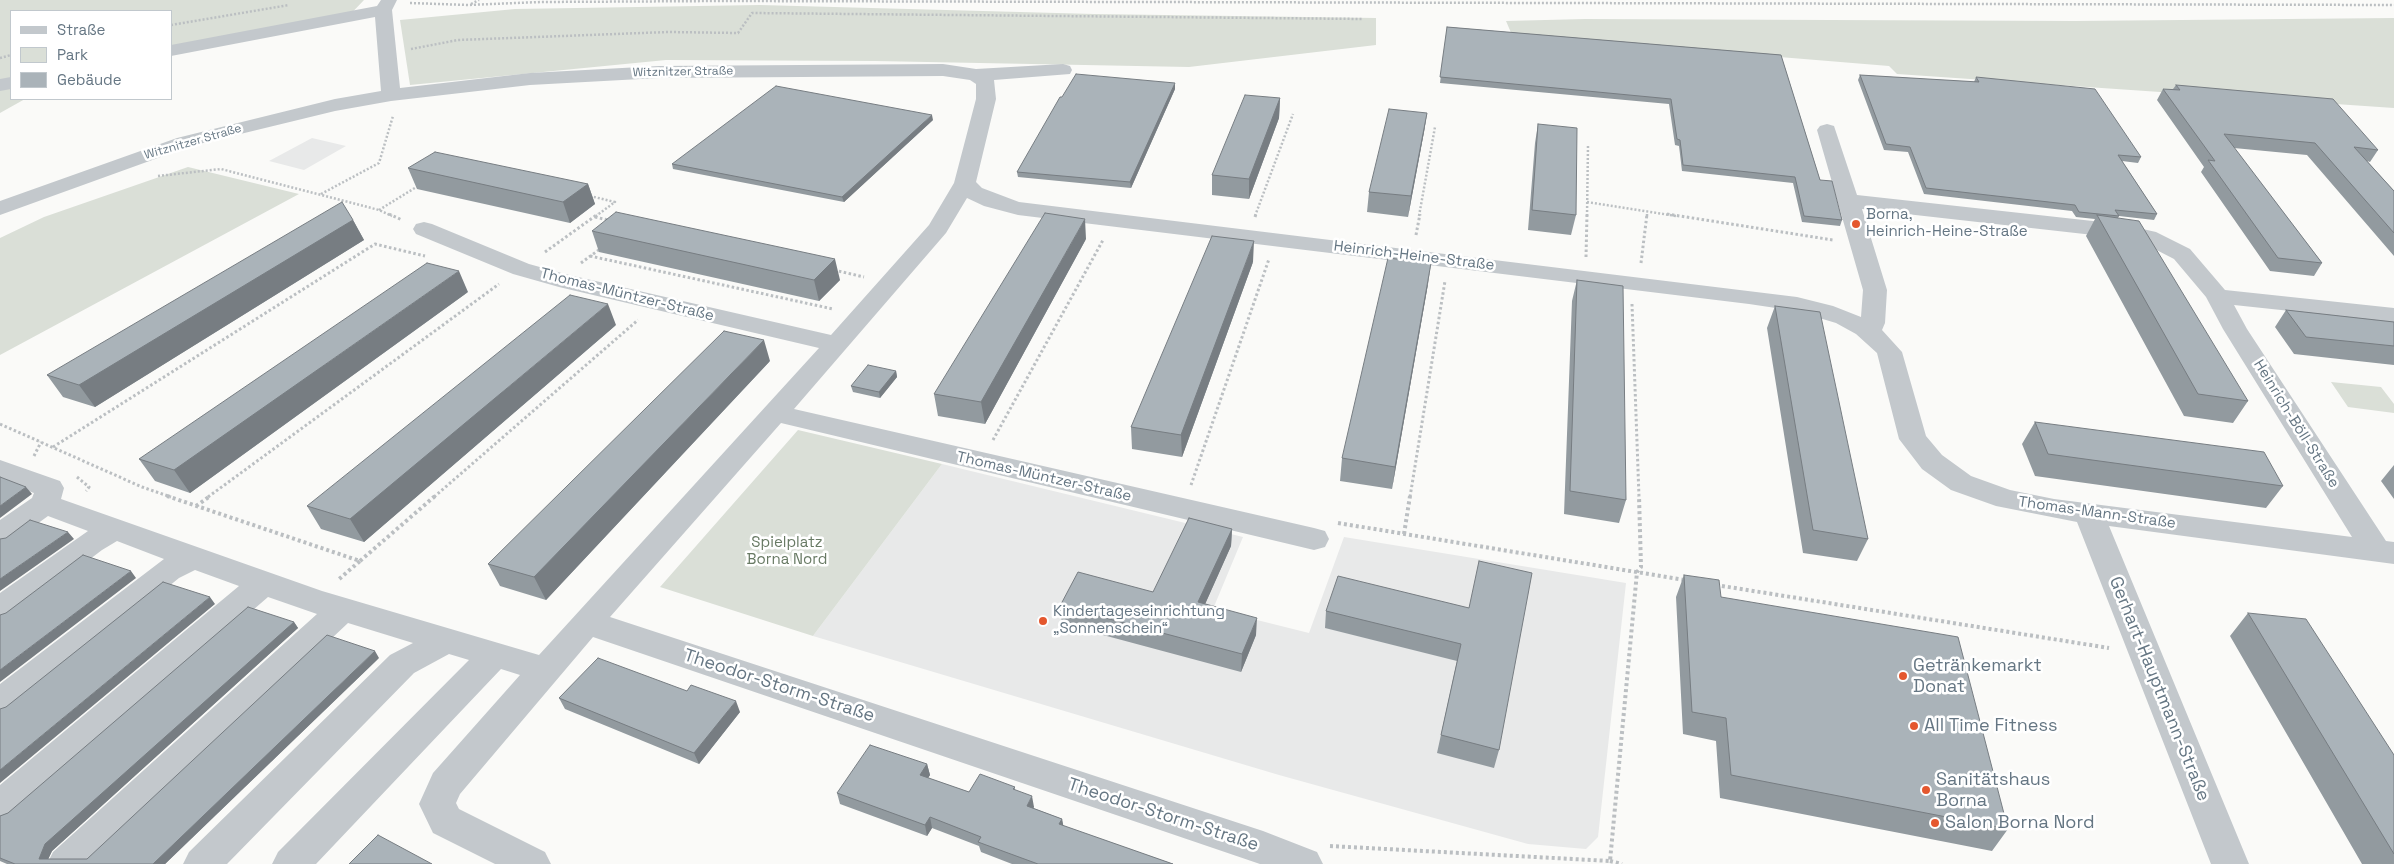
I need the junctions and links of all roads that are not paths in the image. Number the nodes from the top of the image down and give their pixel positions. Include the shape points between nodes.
1 (386, 5) edge
2 (172, 51) edge
3 (1063, 70) dead end
4 (976, 75) junction
5 (394, 95) junction
6 (1827, 130) dead end
7 (965, 183) junction
8 (1849, 201) junction
9 (0, 208) edge
10 (424, 229) road end
11 (2217, 296) junction
12 (2394, 315) edge
13 (1865, 329) junction
14 (836, 344) junction
15 (775, 413) junction
16 (0, 470) edge
17 (44, 504) junction
18 (2089, 514) junction
19 (114, 530) junction
20 (0, 535) edge
21 (1314, 539) road end
22 (2386, 552) edge
23 (192, 558) junction
24 (263, 583) junction
25 (328, 606) junction
26 (0, 610) edge
27 (588, 622) junction
28 (444, 641) junction
29 (494, 655) junction
30 (546, 670) junction
31 (0, 703) edge
32 (0, 807) edge
33 (1302, 862) edge
34 (66, 864) edge
35 (202, 864) edge
36 (291, 864) edge
37 (532, 864) edge
38 (2230, 864) edge

1 - 2 street
1 - 5 street
3 - 4 street, Witznitzer Straße
4 - 5 street, Witznitzer Straße via 942,70 600,74
4 - 7 street via 986,82 986,99
5 - 9 street, Witznitzer Straße via 335,105 184,142
6 - 8 street
7 - 13 street, Heinrich-Heine-Straße via 974,193 992,202 1018,208 1797,304 1845,318
7 - 14 street via 938,228
8 - 11 street, Heinrich-Böll-Straße via 2084,226 2148,237 2182,254
8 - 13 street via 1875,290 1873,323
10 - 14 street, Thomas-Müntzer-Straße via 521,269 559,280
11 - 12 street
11 - 22 street, Heinrich-Böll-Straße via 2235,329
13 - 18 street, Thomas-Mann-Straße via 1889,352 1914,439 1932,462 1960,483 2006,499
14 - 15 street
15 - 21 street, Thomas-Müntzer-Straße
15 - 27 street
16 - 17 street via 50,488
17 - 19 street
17 - 20 street
18 - 22 street, Thomas-Mann-Straße
18 - 38 street, Gerhart-Hauptmann-Straße
19 - 23 street
19 - 26 street via 91,542
23 - 24 street
23 - 31 street via 168,570
24 - 25 street
24 - 32 street
25 - 28 street
25 - 34 street
27 - 30 street
27 - 33 street, Theodor-Storm-Straße
28 - 29 street
28 - 35 street via 402,664
29 - 30 street
29 - 36 street
30 - 37 street via 446,784 437,804 446,821

